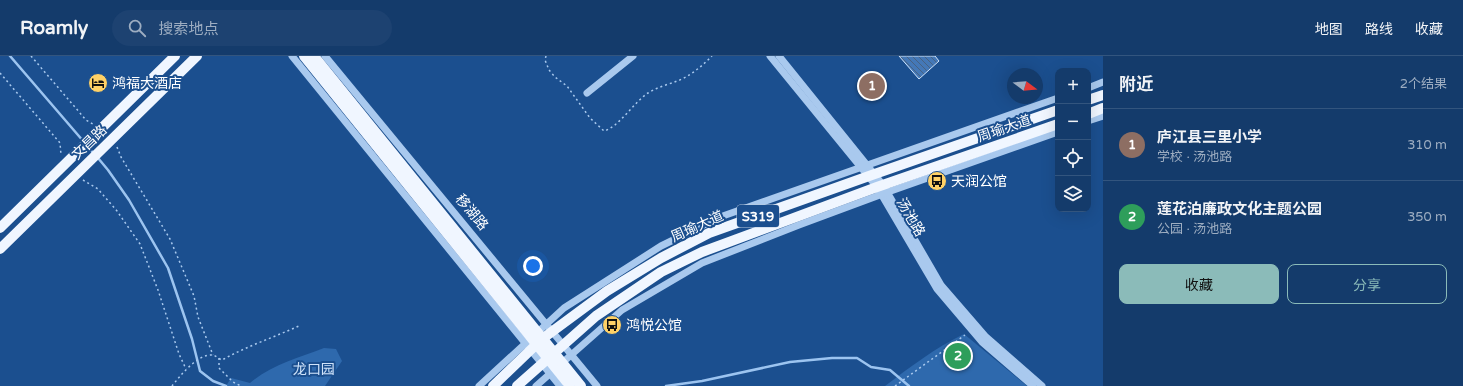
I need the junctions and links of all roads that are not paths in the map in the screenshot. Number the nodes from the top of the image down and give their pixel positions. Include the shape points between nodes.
1 (175, 56) edge
2 (197, 56) edge
3 (292, 56) edge
4 (304, 56) edge
5 (314, 56) edge
6 (325, 56) edge
7 (633, 56) edge
8 (770, 56) edge
9 (779, 56) edge
10 (1103, 82) edge
11 (1091, 87) edge
12 (587, 93) dead end
13 (1103, 95) edge
14 (1055, 99) edge
15 (1091, 99) edge
16 (1103, 108) edge
17 (1055, 111) edge
18 (1091, 113) edge
19 (1103, 116) edge
20 (1091, 121) edge
21 (1055, 125) edge
22 (1055, 133) edge
23 (864, 166) junction
24 (871, 175) junction
25 (883, 189) junction
26 (0, 228) edge
27 (0, 249) edge
28 (549, 328) junction
29 (534, 341) junction
30 (563, 345) junction
31 (571, 354) junction
32 (547, 358) junction
33 (555, 368) junction
34 (479, 386) edge
35 (493, 386) edge
36 (517, 386) edge
37 (536, 386) edge
38 (560, 386) edge
39 (570, 386) edge
40 (581, 386) edge
41 (597, 386) edge
42 (1033, 386) edge
43 (1042, 386) edge

1 - 26 main road, 文昌路
2 - 27 main road, 文昌路
3 - 29 street, 移湖路
4 - 29 main road, 移湖路
5 - 29 main road, 移湖路
6 - 28 street, 移湖路
7 - 12 street
8 - 23 street, 汤池路
9 - 23 street, 汤池路 via 839,129
10 - 11 street
13 - 15 main road
14 - 23 street
16 - 18 main road
17 - 24 main road, 周瑜大道 / S319
19 - 20 street
21 - 25 main road, 周瑜大道 / S319
22 - 25 street
23 - 24 street, 汤池路
23 - 28 street via 720,218 661,246 564,308
24 - 25 street, 汤池路
24 - 28 main road, 周瑜大道 / S319 via 710,233 661,258
25 - 30 main road, 周瑜大道 / S319 via 702,252 661,272 596,316
25 - 31 street via 702,263 622,310
25 - 42 street, 汤池路 via 937,289 982,342
25 - 43 street, 汤池路 via 942,285 986,338
28 - 29 main road, 周瑜大道 / S319
28 - 30 street, 移湖路
29 - 32 main road, 移湖路
29 - 32 street, 移湖路
29 - 34 street
29 - 35 main road, 周瑜大道 / S319
30 - 31 street, 移湖路
30 - 32 main road, 周瑜大道 / S319
31 - 33 street
31 - 41 street, 移湖路
32 - 33 main road, 移湖路
32 - 33 street, 移湖路
32 - 36 main road, 周瑜大道 / S319
33 - 37 street
33 - 38 street, 移湖路
33 - 39 main road, 移湖路
33 - 40 main road, 移湖路

